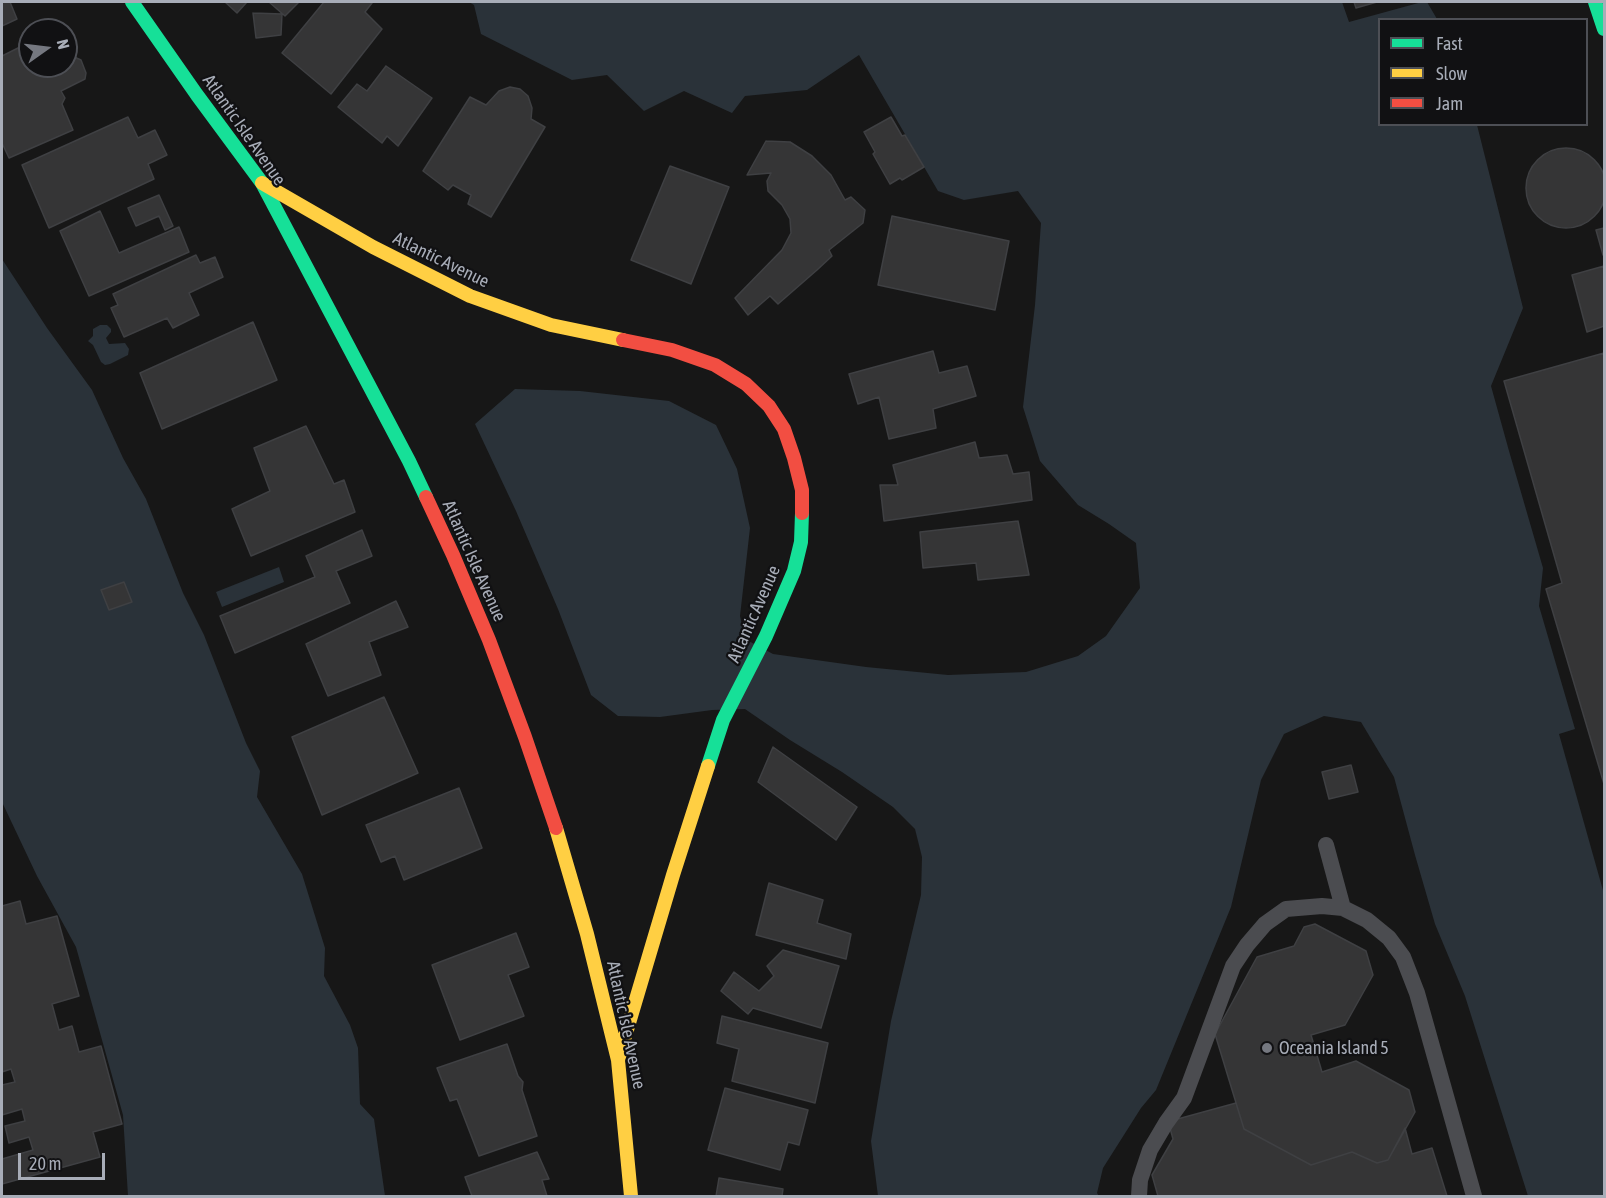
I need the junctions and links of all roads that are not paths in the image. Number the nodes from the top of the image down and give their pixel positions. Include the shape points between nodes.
1 (132, 2) edge
2 (1595, 2) edge
3 (1605, 28) edge
4 (262, 183) junction
5 (1326, 845) dead end
6 (1343, 908) junction
7 (618, 1060) junction
8 (631, 1197) edge
9 (1139, 1197) edge
10 (1474, 1197) edge

1 - 4 street, Atlantic Isle Avenue
2 - 3 street
4 - 7 street, Atlantic Isle Avenue via 410,461 489,640 556,830
4 - 7 street, Atlantic Avenue via 373,247 470,296 551,325 672,350 716,364 746,384 769,406 784,429 802,490 801,542 794,571 723,720
5 - 6 lane
6 - 9 lane via 1286,909 1265,924 1247,945 1233,966 1184,1098 1150,1150
6 - 10 lane via 1367,920 1389,938 1403,957 1417,993
7 - 8 street, Atlantic Isle Avenue

